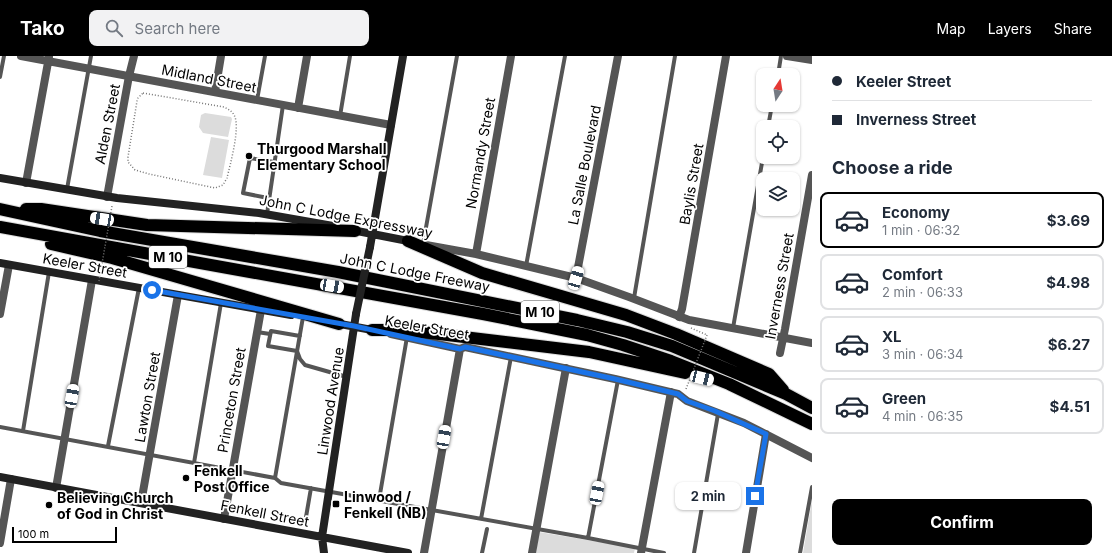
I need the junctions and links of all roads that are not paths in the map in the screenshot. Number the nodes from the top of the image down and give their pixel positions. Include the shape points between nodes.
1 (4, 56) edge
2 (21, 56) edge
3 (91, 56) edge
4 (134, 56) edge
5 (221, 56) edge
6 (265, 56) edge
7 (307, 56) edge
8 (350, 56) edge
9 (404, 56) edge
10 (457, 56) edge
11 (511, 56) edge
12 (566, 56) edge
13 (618, 56) edge
14 (675, 56) edge
15 (726, 56) edge
16 (781, 56) edge
17 (787, 56) edge
18 (49, 59) edge
19 (812, 60) edge
20 (779, 68) edge
21 (89, 69) junction
22 (129, 76) junction
23 (0, 77) edge
24 (215, 92) junction
25 (257, 100) junction
26 (283, 105) junction
27 (298, 108) junction
28 (340, 116) junction
29 (391, 125) junction
30 (274, 162) junction
31 (762, 164) edge
32 (812, 175) edge
33 (0, 178) edge
34 (26, 183) junction
35 (67, 190) junction
36 (107, 197) junction
37 (268, 198) junction
38 (0, 209) edge
39 (267, 214) junction
40 (0, 227) edge
41 (355, 230) junction
42 (372, 234) junction
43 (408, 241) junction
44 (423, 244) junction
45 (476, 254) junction
46 (4, 264) edge
47 (526, 266) junction
48 (49, 272) junction
49 (576, 278) junction
50 (96, 280) junction
51 (139, 288) junction
52 (178, 295) junction
53 (634, 298) junction
54 (221, 303) junction
55 (261, 310) junction
56 (0, 314) edge
57 (303, 317) junction
58 (679, 317) junction
59 (339, 324) junction
60 (354, 326) junction
61 (733, 328) junction
62 (372, 330) junction
63 (257, 332) junction
64 (270, 334) junction
65 (300, 336) junction
66 (784, 337) junction
67 (407, 338) junction
68 (812, 343) edge
69 (460, 349) junction
70 (297, 351) junction
71 (780, 353) dead end
72 (511, 356) junction
73 (566, 368) junction
74 (347, 378) junction
75 (618, 380) junction
76 (729, 384) junction
77 (670, 392) junction
78 (786, 394) junction
79 (812, 408) edge
80 (719, 412) junction
81 (812, 424) edge
82 (0, 427) edge
83 (23, 431) junction
84 (766, 434) junction
85 (65, 439) junction
86 (108, 446) junction
87 (149, 455) junction
88 (812, 458) edge
89 (194, 463) junction
90 (232, 470) junction
91 (0, 478) edge
92 (275, 478) junction
93 (11, 480) junction
94 (812, 487) edge
95 (56, 488) junction
96 (311, 488) junction
97 (330, 491) junction
98 (379, 500) junction
99 (141, 503) junction
100 (431, 510) junction
101 (306, 517) dead end
102 (224, 519) junction
103 (481, 519) junction
104 (2, 522) edge
105 (487, 529) dead end
106 (536, 529) junction
107 (322, 537) junction
108 (588, 538) junction
109 (0, 543) edge
110 (365, 549) edge
111 (641, 550) edge
112 (324, 553) edge
113 (408, 553) edge
114 (424, 553) edge
115 (482, 553) edge
116 (532, 553) edge
117 (664, 553) edge
118 (694, 553) edge
119 (746, 553) edge
120 (800, 553) edge

1 - 23 lane
2 - 18 street, Midland Street
3 - 21 lane
4 - 22 street, Alden Street
5 - 24 street
6 - 25 lane
7 - 27 street
8 - 28 lane
9 - 29 street, Linwood Avenue
10 - 44 lane
11 - 45 street, Normandy Street
12 - 47 lane
13 - 49 street, La Salle Boulevard
14 - 53 lane
15 - 58 street, Baylis Street
16 - 20 lane
17 - 19 street
18 - 21 street, Midland Street
18 - 34 street
21 - 22 street, Midland Street
21 - 35 lane
22 - 24 street, Midland Street
22 - 36 street, Alden Street
24 - 25 street, Midland Street
25 - 26 street, Midland Street
26 - 27 street, Midland Street
26 - 30 lane
27 - 28 street, Midland Street
28 - 29 street, Midland Street
29 - 42 street, Linwood Avenue
30 - 37 lane
30 - 37 lane via 250,158 243,193
31 - 61 lane
32 - 66 street, Inverness Street
33 - 34 street, John C Lodge Expressway
34 - 35 street, John C Lodge Expressway
35 - 36 street, John C Lodge Expressway
36 - 39 street, John C Lodge Expressway
37 - 39 lane
38 - 41 highway via 41,209 147,225
38 - 78 highway, John C Lodge Freeway / M 10 via 100,231 346,273 577,320 672,346
39 - 41 street, John C Lodge Expressway
40 - 59 highway via 29,238 112,258
40 - 76 highway, John C Lodge Freeway / M 10 via 555,328 623,345
41 - 42 street, John C Lodge Expressway
42 - 43 street, John C Lodge Expressway
42 - 60 street, Linwood Avenue, bridge
43 - 44 street, John C Lodge Expressway
43 - 78 highway via 482,273 626,315 676,334 769,374
44 - 45 street, John C Lodge Expressway
45 - 47 street, John C Lodge Expressway
46 - 48 street, Keeler Street
46 - 56 street
47 - 49 street, John C Lodge Expressway
48 - 50 street, Keeler Street
48 - 83 lane
49 - 53 street, John C Lodge Expressway
50 - 51 street, Keeler Street
50 - 85 street
51 - 52 street, Keeler Street
51 - 86 lane
52 - 54 street, Keeler Street
52 - 87 street, Lawton Street
53 - 58 street, John C Lodge Expressway
54 - 55 street, Keeler Street
54 - 89 lane
55 - 57 street, Keeler Street
55 - 63 street, Princeton Street
57 - 59 street, Keeler Street
57 - 65 lane
58 - 61 street, John C Lodge Expressway
59 - 60 street, Keeler Street
60 - 62 street, Keeler Street
60 - 74 street, Linwood Avenue
61 - 66 street, John C Lodge Expressway
62 - 67 street, Keeler Street
62 - 76 highway via 404,330 589,352
63 - 64 lane
63 - 90 street, Princeton Street
64 - 65 lane via 271,331
64 - 70 lane via 268,346
65 - 70 lane
66 - 68 street, John C Lodge Expressway
66 - 71 street, Inverness Street
67 - 69 street, Keeler Street
67 - 98 lane
69 - 72 street, Keeler Street via 465,347
69 - 100 street
70 - 74 lane via 304,365
70 - 92 lane
72 - 73 street, Keeler Street
72 - 103 lane
73 - 75 street, Keeler Street
73 - 106 street
74 - 97 street, Linwood Avenue
75 - 77 street, Keeler Street
75 - 108 lane
76 - 81 highway, John C Lodge Freeway / M 10
77 - 80 street, Keeler Street
77 - 111 street
78 - 79 highway, John C Lodge Freeway / M 10
80 - 84 street, Keeler Street
80 - 118 lane
82 - 83 lane
83 - 85 lane
84 - 88 street, Keeler Street
84 - 119 street
85 - 86 lane
85 - 95 street
86 - 87 lane
87 - 89 lane
87 - 99 street, Lawton Street
89 - 90 lane
90 - 92 lane
90 - 102 street, Princeton Street
91 - 93 street, Fenkell Street
92 - 96 lane via 281,483
93 - 95 street, Fenkell Street
93 - 104 street
94 - 120 lane
95 - 99 street, Fenkell Street
96 - 97 lane
96 - 101 lane
97 - 98 lane
97 - 107 street, Linwood Avenue
98 - 100 lane
99 - 102 street, Fenkell Street
100 - 103 lane
100 - 114 street
102 - 107 street, Fenkell Street
103 - 106 lane
104 - 109 street
105 - 115 lane
106 - 108 lane
106 - 116 street
107 - 110 street, Fenkell Street
107 - 112 street, Linwood Avenue
108 - 111 lane
110 - 113 street, Fenkell Street
111 - 117 lane

